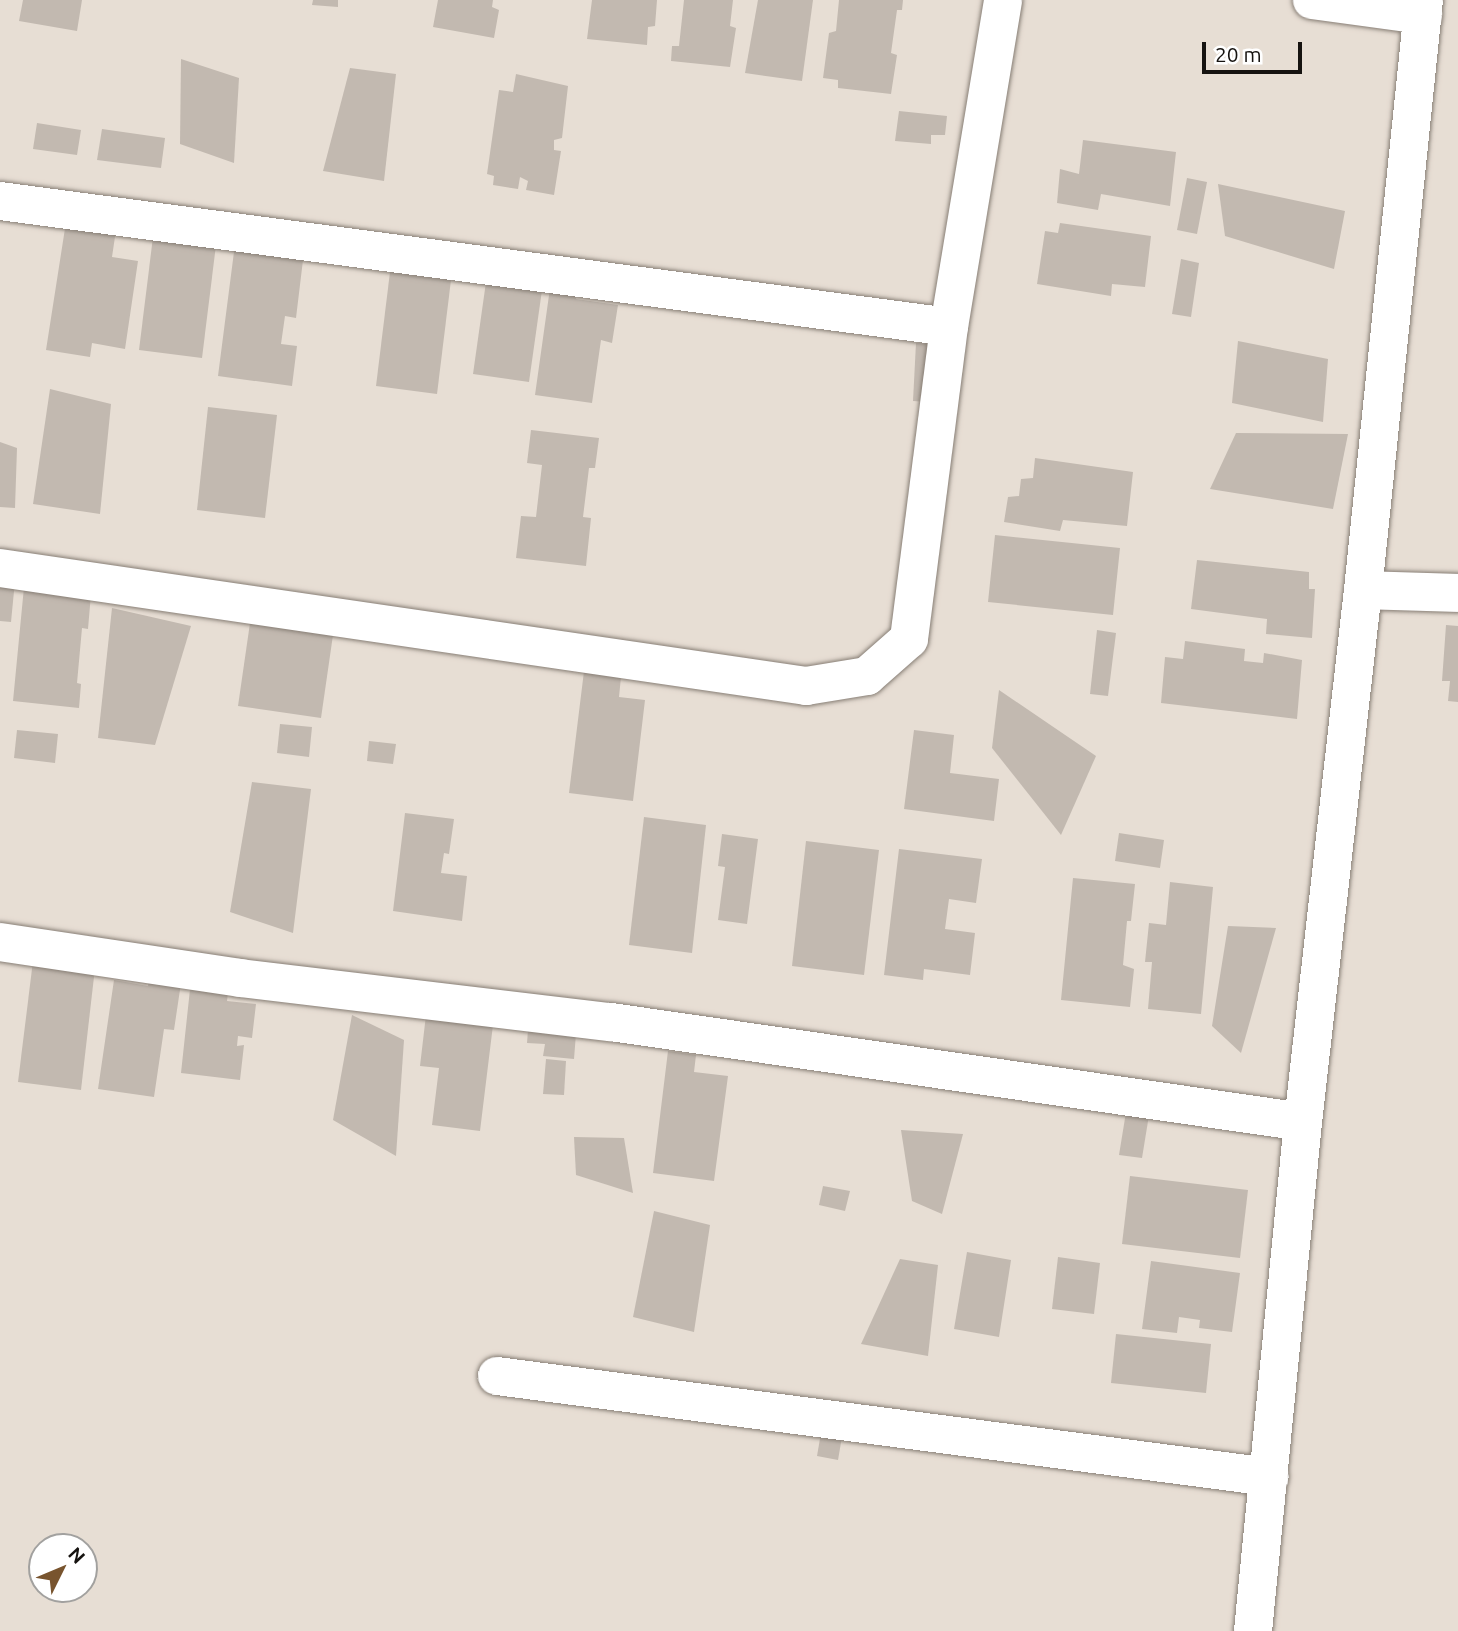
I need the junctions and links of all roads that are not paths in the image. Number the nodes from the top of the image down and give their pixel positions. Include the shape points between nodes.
1 (1003, 0) edge
2 (1312, 0) edge
3 (1423, 8) edge
4 (0, 201) edge
5 (948, 327) junction
6 (0, 568) edge
7 (1363, 590) junction
8 (1458, 593) edge
9 (0, 942) edge
10 (1303, 1122) junction
11 (497, 1376) dead end
12 (1269, 1478) junction
13 (1253, 1631) edge

1 - 5 street
2 - 3 street
3 - 7 street
4 - 5 street
5 - 6 street via 909,639 867,676 806,686
7 - 8 street
7 - 10 street
9 - 10 street via 240,978 611,1022
10 - 12 street
11 - 12 street
12 - 13 street

